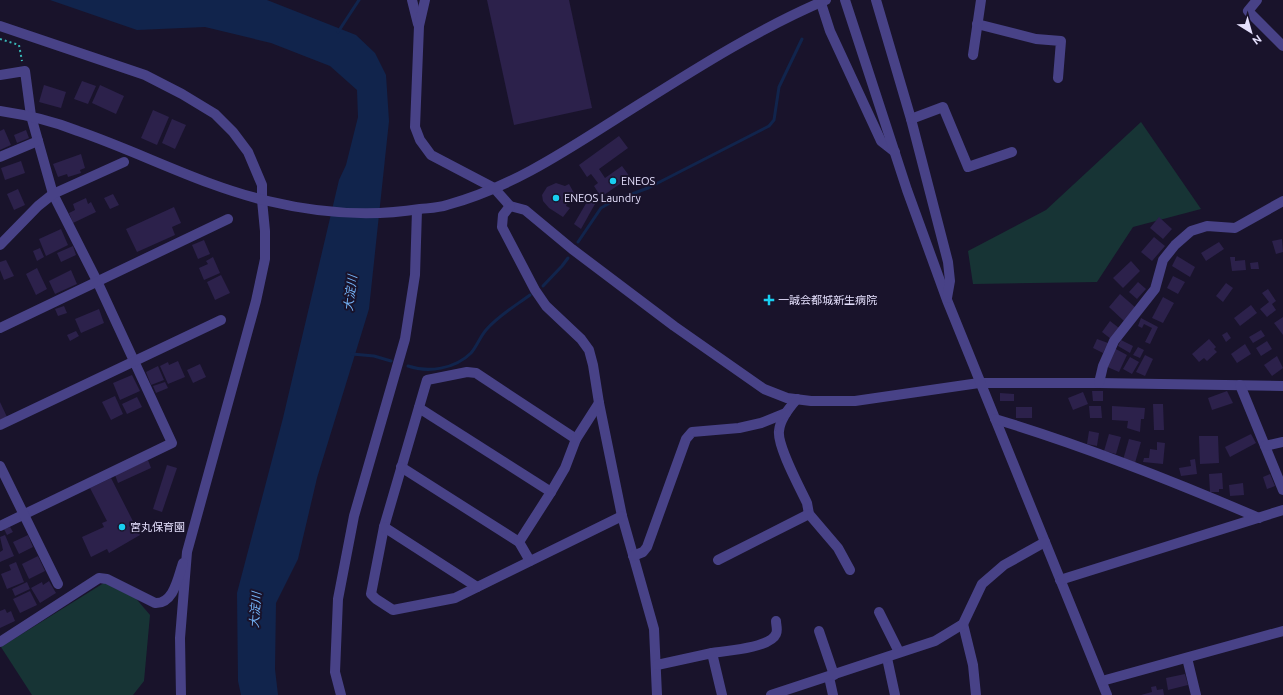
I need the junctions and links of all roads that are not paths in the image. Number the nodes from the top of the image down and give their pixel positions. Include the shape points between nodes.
1 (412, 0) edge
2 (425, 0) edge
3 (845, 0) edge
4 (876, 0) edge
5 (981, 0) edge
6 (1257, 0) edge
7 (822, 1) edge
8 (977, 24) junction
9 (0, 26) edge
10 (419, 26) junction
11 (1283, 46) edge
12 (973, 55) dead end
13 (0, 75) edge
14 (1058, 78) dead end
15 (0, 111) edge
16 (31, 116) junction
17 (911, 119) junction
18 (38, 141) junction
19 (895, 152) junction
20 (1012, 152) dead end
21 (0, 157) edge
22 (124, 162) dead end
23 (494, 188) junction
24 (53, 194) junction
25 (1283, 200) edge
26 (265, 201) junction
27 (510, 206) junction
28 (413, 211) junction
29 (228, 219) dead end
30 (0, 245) edge
31 (97, 281) junction
32 (947, 300) junction
33 (221, 320) dead end
34 (0, 328) edge
35 (134, 361) junction
36 (1099, 382) junction
37 (979, 383) junction
38 (1240, 385) junction
39 (1283, 386) edge
40 (797, 400) junction
41 (599, 403) junction
42 (419, 408) junction
43 (786, 413) junction
44 (995, 419) junction
45 (0, 425) edge
46 (576, 439) junction
47 (1283, 442) edge
48 (1265, 446) junction
49 (0, 466) edge
50 (401, 467) junction
51 (1283, 490) edge
52 (551, 492) junction
53 (1283, 510) edge
54 (24, 514) junction
55 (809, 514) junction
56 (622, 516) junction
57 (1259, 518) junction
58 (0, 526) edge
59 (384, 527) junction
60 (519, 542) junction
61 (1045, 542) junction
62 (187, 552) junction
63 (633, 556) junction
64 (718, 560) dead end
65 (530, 561) junction
66 (850, 570) dead end
67 (1060, 580) junction
68 (58, 584) dead end
69 (477, 587) junction
70 (880, 612) dead end
71 (776, 621) dead end
72 (963, 624) junction
73 (819, 631) dead end
74 (1283, 631) edge
75 (0, 642) edge
76 (899, 652) junction
77 (712, 653) junction
78 (887, 658) junction
79 (1187, 658) junction
80 (657, 665) junction
81 (831, 676) junction
82 (1102, 681) junction
83 (1105, 694) edge
84 (181, 695) edge
85 (341, 695) edge
86 (657, 695) edge
87 (722, 695) edge
88 (771, 695) edge
89 (833, 695) edge
90 (895, 695) edge
91 (976, 695) edge
92 (1196, 695) edge

1 - 10 street
2 - 10 street
3 - 19 street
4 - 17 street
5 - 8 street
6 - 11 street via 1248,12
7 - 19 street via 830,31 881,141
7 - 23 street via 715,56 556,157
8 - 12 street
8 - 14 street via 1036,39 1061,41
9 - 26 street via 145,75 215,114 248,152 262,185
10 - 23 street via 415,127 420,140 431,155
13 - 16 street via 24,71
15 - 16 street
16 - 18 street
16 - 26 street via 77,130 229,190
17 - 20 street via 942,107 968,167
17 - 32 street via 948,262 950,281
18 - 21 street
18 - 24 street
19 - 32 street
22 - 24 street
23 - 27 street
23 - 28 street via 445,206
24 - 30 street
24 - 31 street
25 - 36 street via 1235,228 1207,226 1191,231 1175,245 1163,260 1155,289 1114,341
26 - 28 street via 341,213
26 - 62 street via 264,266
27 - 40 street via 526,210 572,249 674,326 764,388
27 - 41 street via 503,216 502,227 546,306 581,339 588,350
28 - 85 street via 415,275 405,339 354,516 338,599 335,672
29 - 31 street
31 - 34 street
31 - 35 street
32 - 37 street
33 - 35 street
35 - 45 street
35 - 54 street via 172,443
36 - 37 street
36 - 38 street
37 - 40 street via 855,401
37 - 44 street
38 - 39 street
38 - 48 street
40 - 43 street
41 - 46 street
41 - 56 street
42 - 46 street via 427,380 467,372 476,373
42 - 50 street
42 - 52 street
43 - 55 street via 779,431 780,442 807,503
43 - 63 street via 740,428 692,432 686,439 647,547 643,552
44 - 57 street via 1046,434
44 - 61 street
46 - 52 street via 565,468
47 - 48 street
48 - 51 street
49 - 54 street
50 - 59 street
50 - 60 street
52 - 60 street
53 - 57 street
54 - 58 street
54 - 68 street
55 - 64 street
55 - 66 street via 838,548
56 - 63 street
56 - 65 street
57 - 67 street
59 - 69 street
59 - 69 street via 371,594 393,610 455,598
60 - 65 street
61 - 67 street
61 - 72 street via 1004,565 982,584
62 - 75 street via 170,597 160,604 155,604 107,579 99,578
62 - 84 street via 180,638
63 - 80 street via 654,629
65 - 69 street
67 - 82 street
70 - 76 street
71 - 77 street via 777,632 773,639 763,644
72 - 76 street via 935,642
72 - 91 street via 973,666
73 - 81 street
74 - 79 street
76 - 78 street
77 - 80 street
77 - 87 street
78 - 81 street
78 - 90 street
79 - 82 street
79 - 92 street
80 - 86 street
81 - 88 street
81 - 89 street
82 - 83 street

